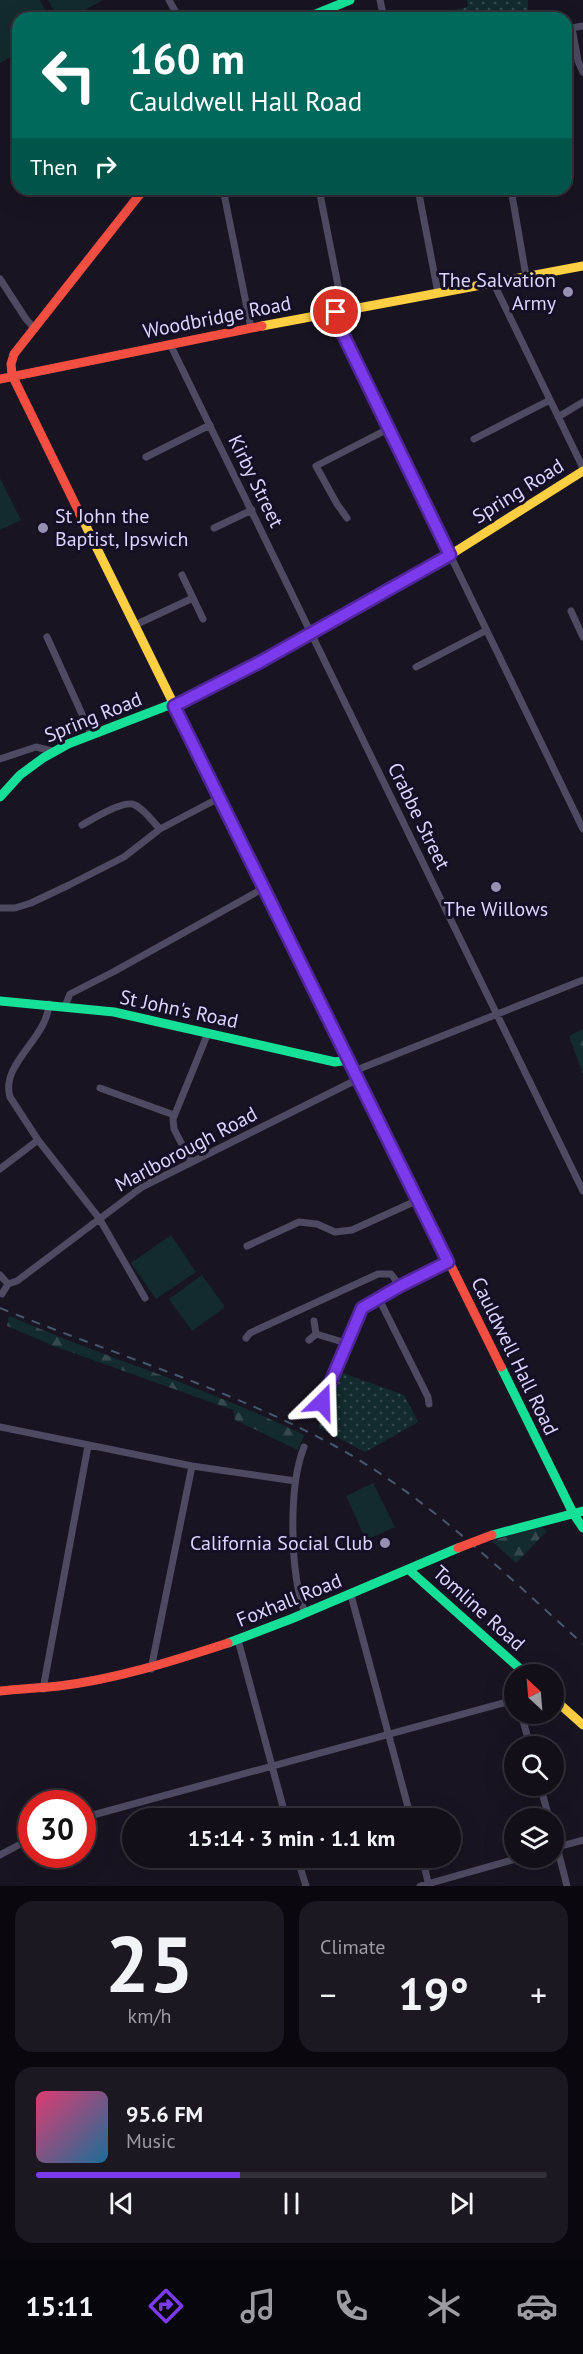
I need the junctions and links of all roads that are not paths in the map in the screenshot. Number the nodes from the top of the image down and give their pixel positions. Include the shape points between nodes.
1 (350, 0) edge
2 (321, 12) edge
3 (572, 39) edge
4 (583, 71) edge
5 (139, 195) edge
6 (224, 195) edge
7 (320, 195) edge
8 (419, 195) edge
9 (512, 195) edge
10 (583, 266) edge
11 (526, 276) junction
12 (0, 279) edge
13 (494, 282) junction
14 (438, 293) junction
15 (339, 311) junction
16 (34, 328) junction
17 (251, 328) junction
18 (170, 344) junction
19 (12, 375) junction
20 (0, 379) edge
21 (550, 400) junction
22 (583, 402) edge
23 (558, 417) junction
24 (210, 425) junction
25 (388, 429) junction
26 (474, 439) dead end
27 (146, 457) dead end
28 (583, 470) edge
29 (252, 510) junction
30 (347, 518) dead end
31 (214, 528) dead end
32 (450, 555) junction
33 (182, 575) dead end
34 (193, 598) junction
35 (571, 611) dead end
36 (203, 619) dead end
37 (135, 625) junction
38 (485, 631) junction
39 (312, 633) junction
40 (46, 637) dead end
41 (583, 637) edge
42 (416, 667) dead end
43 (174, 706) junction
44 (91, 734) junction
45 (52, 751) junction
46 (0, 759) edge
47 (0, 797) edge
48 (219, 798) junction
49 (81, 825) dead end
50 (160, 829) junction
51 (583, 829) edge
52 (264, 888) junction
53 (0, 908) edge
54 (583, 980) edge
55 (0, 1001) edge
56 (49, 1004) junction
57 (65, 1006) junction
58 (497, 1013) junction
59 (208, 1033) junction
60 (349, 1060) junction
61 (356, 1075) junction
62 (100, 1088) dead end
63 (174, 1115) junction
64 (38, 1140) junction
65 (191, 1162) junction
66 (0, 1169) edge
67 (583, 1191) edge
68 (418, 1200) junction
69 (99, 1218) junction
70 (247, 1245) dead end
71 (448, 1262) junction
72 (0, 1275) edge
73 (8, 1284) junction
74 (400, 1286) junction
75 (2, 1294) dead end
76 (145, 1298) dead end
77 (379, 1299) junction
78 (314, 1322) dead end
79 (316, 1334) junction
80 (246, 1338) dead end
81 (309, 1340) dead end
82 (346, 1343) junction
83 (322, 1402) dead end
84 (429, 1404) dead end
85 (0, 1427) edge
86 (88, 1446) junction
87 (304, 1448) dead end
88 (192, 1466) junction
89 (295, 1481) junction
90 (583, 1511) edge
91 (573, 1513) junction
92 (583, 1528) edge
93 (408, 1569) junction
94 (351, 1595) junction
95 (305, 1613) junction
96 (238, 1640) junction
97 (515, 1664) edge
98 (151, 1669) junction
99 (43, 1689) junction
100 (0, 1691) edge
101 (504, 1703) edge
102 (564, 1708) edge
103 (583, 1725) edge
104 (389, 1734) junction
105 (272, 1767) junction
106 (283, 1808) edge
107 (408, 1808) edge
108 (96, 1814) edge
109 (583, 1840) edge
110 (18, 1845) edge
111 (564, 1845) edge
112 (0, 1855) edge
113 (504, 1863) edge
114 (300, 1868) edge
115 (425, 1868) edge
116 (561, 1868) edge
117 (429, 1885) edge
118 (306, 1886) edge
119 (420, 1886) edge
120 (567, 1886) edge

1 - 2 street
3 - 4 street
5 - 16 street
6 - 17 street
7 - 15 street
8 - 14 street
9 - 11 street
10 - 11 street, Woodbridge Road
11 - 13 street, Woodbridge Road
12 - 16 street
13 - 14 street, Woodbridge Road
13 - 21 street
14 - 15 street, Woodbridge Road
15 - 17 street, Woodbridge Road
15 - 25 street via 339,326
16 - 19 street via 14,354
17 - 18 street, Woodbridge Road
18 - 19 street, Woodbridge Road
18 - 24 street, Kirby Street
19 - 20 street, Woodbridge Road
19 - 37 street, Cauldwell Hall Road
21 - 23 street
21 - 26 street
22 - 23 street
23 - 28 street
24 - 27 street
24 - 29 street, Kirby Street
25 - 30 street via 316,466
25 - 32 street
28 - 32 street, Spring Road
29 - 31 street
29 - 39 street, Kirby Street
32 - 38 street
32 - 39 street, Spring Road
33 - 34 street
34 - 36 street
34 - 37 street
35 - 41 street
37 - 43 street, Cauldwell Hall Road
38 - 42 street
38 - 51 street
39 - 43 street, Spring Road
39 - 58 street, Crabbe Street
40 - 44 street
43 - 44 street, Spring Road
43 - 48 street, Cauldwell Hall Road
44 - 45 street, Spring Road
45 - 46 street via 33,748
45 - 47 street, Spring Road
48 - 50 street
48 - 52 street, Cauldwell Hall Road
49 - 50 street via 130,803
50 - 53 street via 124,857 59,890 24,905
52 - 57 street via 70,994
52 - 60 street, Cauldwell Hall Road
54 - 58 street, Marlborough Road
55 - 56 street, St John's Road
56 - 57 street, St John's Road
56 - 64 street via 46,1022 8,1082 10,1097
57 - 59 street, St John's Road via 114,1012
58 - 61 street, Marlborough Road
58 - 67 street, Crabbe Street
59 - 60 street, St John's Road via 335,1062
59 - 63 street
60 - 61 street, Cauldwell Hall Road
61 - 65 street, Marlborough Road
61 - 68 street, Cauldwell Hall Road
62 - 63 street
63 - 65 street via 174,1129
64 - 66 street
64 - 69 street
65 - 69 street, Marlborough Road via 142,1187
68 - 70 street via 346,1232 299,1222
68 - 71 street, Cauldwell Hall Road
69 - 73 street, Marlborough Road
69 - 76 street
71 - 74 street
71 - 91 street, Cauldwell Hall Road
72 - 73 street
73 - 75 street
74 - 77 street
74 - 80 street via 394,1276 378,1274
77 - 82 street via 358,1312
77 - 84 street
78 - 79 street
79 - 81 street
79 - 82 street
82 - 83 street
85 - 86 street
86 - 88 street
86 - 99 street
87 - 89 street
88 - 89 street
88 - 98 street
89 - 95 street via 293,1519
90 - 91 street, Foxhall Road
91 - 92 street, Cauldwell Hall Road
91 - 93 street, Foxhall Road, bridge via 492,1534
93 - 94 street, Foxhall Road
93 - 97 street, Tomline Road
94 - 95 street, Foxhall Road
94 - 104 street
95 - 96 street, Foxhall Road
96 - 98 street, Foxhall Road
96 - 105 street
98 - 99 street, Foxhall Road
99 - 100 street, Foxhall Road
101 - 104 street
102 - 103 street
104 - 105 street
104 - 107 street
105 - 106 street
105 - 108 street
109 - 111 street
110 - 112 street
113 - 117 street
114 - 118 street
115 - 117 street
116 - 120 street
117 - 119 street

